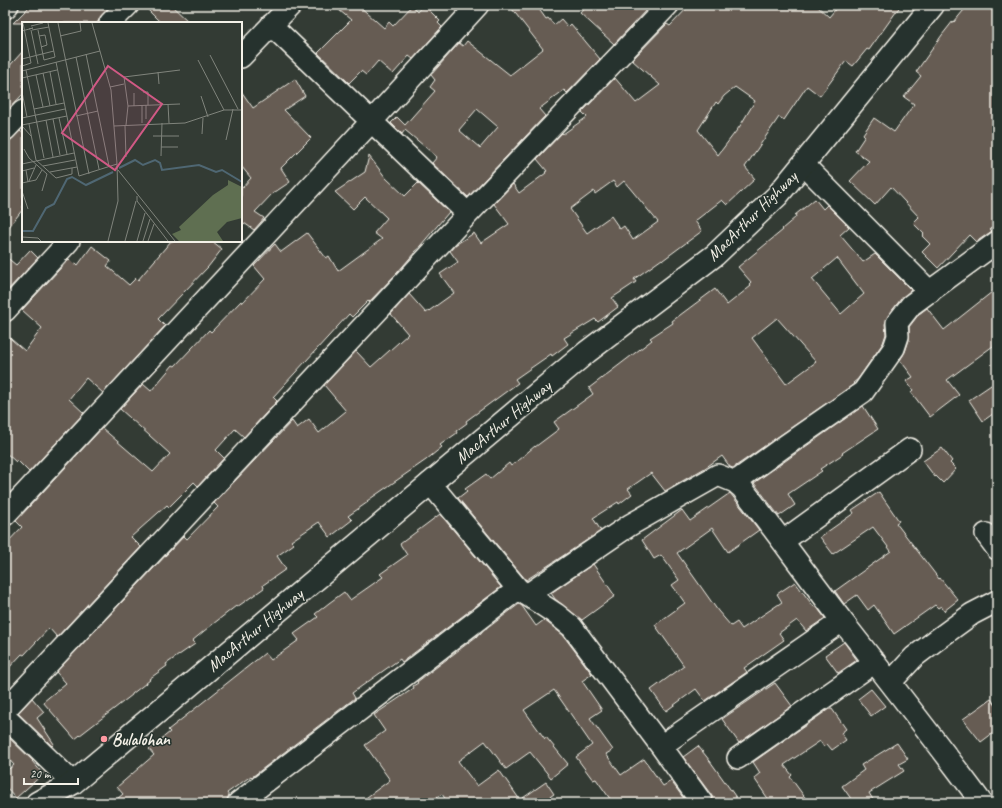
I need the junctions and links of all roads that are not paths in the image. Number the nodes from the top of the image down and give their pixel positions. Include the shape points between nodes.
1 (8, 5) edge
2 (128, 5) edge
3 (290, 5) edge
4 (478, 5) edge
5 (668, 5) edge
6 (933, 5) edge
7 (5, 8) edge
8 (111, 22) edge
9 (270, 26) junction
10 (242, 56) edge
11 (22, 112) edge
12 (372, 122) junction
13 (5, 130) edge
14 (803, 164) junction
15 (468, 214) junction
16 (67, 242) edge
17 (997, 242) edge
18 (930, 292) junction
19 (5, 311) edge
20 (910, 449) dead end
21 (736, 482) junction
22 (430, 483) junction
23 (5, 515) edge
24 (783, 541) junction
25 (522, 592) junction
26 (997, 601) edge
27 (842, 621) junction
28 (875, 662) junction
29 (891, 682) junction
30 (5, 710) edge
31 (5, 718) edge
32 (661, 746) junction
33 (738, 758) dead end
34 (73, 783) junction
35 (997, 794) edge
36 (37, 803) edge
37 (238, 803) edge
38 (702, 803) edge
39 (983, 803) edge

1 - 7 street
2 - 8 street
3 - 9 street
4 - 12 street
5 - 15 street
6 - 14 highway, MacArthur Highway
9 - 10 street
9 - 12 street
11 - 13 street
12 - 15 street
12 - 23 street
14 - 18 street
14 - 22 highway, MacArthur Highway via 777,196 715,255 587,352
15 - 30 street
16 - 19 street
17 - 18 street
18 - 21 street via 911,305 897,323 898,336 894,348 863,392
20 - 24 street
21 - 24 street
21 - 25 street via 718,475 630,525
22 - 25 street
22 - 34 highway, MacArthur Highway
24 - 27 street
25 - 32 street via 572,627
25 - 37 street
26 - 29 street via 972,614 924,649
27 - 28 street
27 - 32 street
28 - 29 street
28 - 33 street
29 - 39 street
31 - 34 street
32 - 38 street
34 - 36 highway, MacArthur Highway
35 - 39 street

